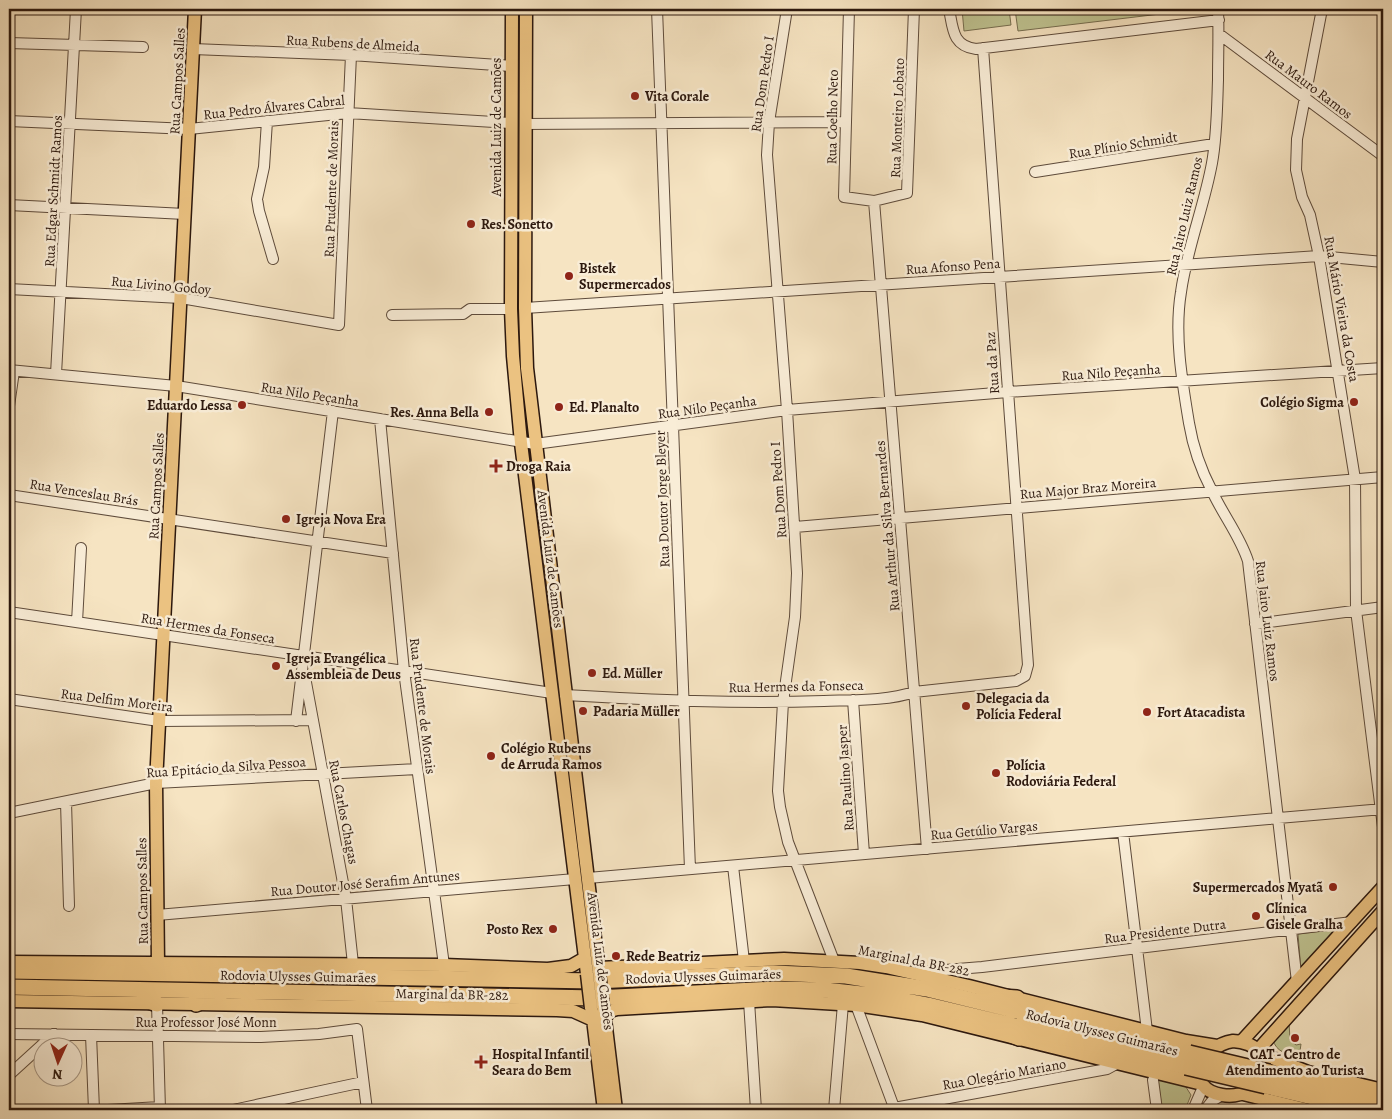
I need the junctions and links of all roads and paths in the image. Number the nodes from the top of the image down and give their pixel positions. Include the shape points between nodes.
1 (76, 9) edge
2 (195, 9) edge
3 (512, 9) edge
4 (526, 9) edge
5 (657, 9) edge
6 (787, 9) edge
7 (849, 9) edge
8 (914, 9) edge
9 (949, 9) edge
10 (1218, 9) edge
11 (1322, 9) edge
12 (1219, 20) junction
13 (1219, 34) junction
14 (9, 42) edge
15 (74, 45) junction
16 (143, 47) dead end
17 (983, 48) junction
18 (193, 49) junction
19 (351, 55) junction
20 (512, 66) junction
21 (1304, 98) junction
22 (348, 113) junction
23 (9, 121) edge
24 (267, 121) junction
25 (769, 122) junction
26 (846, 122) junction
27 (511, 123) junction
28 (661, 123) junction
29 (70, 124) junction
30 (525, 124) junction
31 (189, 130) junction
32 (1214, 144) junction
33 (1383, 156) edge
34 (1035, 172) dead end
35 (874, 201) junction
36 (9, 206) edge
37 (66, 208) junction
38 (185, 214) junction
39 (1319, 256) junction
40 (273, 259) dead end
41 (1383, 262) edge
42 (1186, 264) junction
43 (1000, 277) junction
44 (881, 284) junction
45 (9, 289) edge
46 (777, 291) junction
47 (61, 292) junction
48 (181, 298) junction
49 (668, 298) junction
50 (525, 308) junction
51 (511, 309) junction
52 (392, 315) dead end
53 (339, 325) joint
54 (1383, 368) edge
55 (12, 370) edge
56 (1339, 370) junction
57 (56, 374) junction
58 (1183, 381) junction
59 (176, 386) junction
60 (1008, 392) junction
61 (890, 402) junction
62 (9, 406) edge
63 (787, 410) junction
64 (333, 411) junction
65 (380, 419) junction
66 (673, 425) junction
67 (528, 443) junction
68 (1383, 477) edge
69 (1355, 479) junction
70 (1212, 492) junction
71 (9, 495) edge
72 (1016, 508) junction
73 (900, 518) junction
74 (169, 519) junction
75 (795, 527) junction
76 (318, 541) junction
77 (81, 548) dead end
78 (393, 553) junction
79 (1383, 607) edge
80 (1356, 610) junction
81 (9, 612) edge
82 (76, 622) junction
83 (1255, 624) junction
84 (164, 635) junction
85 (303, 661) junction
86 (404, 671) junction
87 (1025, 676) joint
88 (914, 692) junction
89 (559, 694) junction
90 (9, 699) edge
91 (853, 700) junction
92 (683, 701) junction
93 (783, 702) junction
94 (296, 720) junction
95 (313, 720) junction
96 (159, 722) junction
97 (417, 769) junction
98 (323, 774) junction
99 (156, 783) junction
100 (66, 802) junction
101 (1382, 810) edge
102 (9, 814) edge
103 (1278, 819) junction
104 (1383, 827) edge
105 (1124, 832) junction
106 (927, 849) junction
107 (864, 854) junction
108 (795, 860) junction
109 (733, 866) junction
110 (690, 869) junction
111 (582, 878) junction
112 (1383, 887) edge
113 (434, 891) junction
114 (346, 899) junction
115 (69, 906) dead end
116 (158, 915) junction
117 (1381, 916) edge
118 (1352, 922) junction
119 (1291, 929) junction
120 (1138, 948) junction
121 (585, 958) junction
122 (744, 961) junction
123 (834, 961) junction
124 (9, 962) edge
125 (76, 963) junction
126 (158, 964) junction
127 (191, 964) junction
128 (353, 964) junction
129 (444, 965) junction
130 (982, 967) junction
131 (9, 971) edge
132 (29, 971) junction
133 (595, 971) junction
134 (914, 973) junction
135 (238, 975) junction
136 (1297, 982) junction
137 (969, 986) junction
138 (9, 987) edge
139 (114, 989) junction
140 (226, 991) junction
141 (956, 996) junction
142 (1017, 998) junction
143 (9, 1001) edge
144 (750, 1001) junction
145 (157, 1004) junction
146 (196, 1004) junction
147 (850, 1004) junction
148 (598, 1013) junction
149 (964, 1014) junction
150 (1148, 1030) junction
151 (9, 1034) edge
152 (54, 1034) junction
153 (91, 1035) junction
154 (158, 1036) junction
155 (1019, 1038) junction
156 (1241, 1042) junction
157 (1217, 1046) junction
158 (1260, 1052) junction
159 (1187, 1060) junction
160 (1118, 1063) junction
161 (9, 1075) edge
162 (1268, 1079) junction
163 (1154, 1080) dead end
164 (363, 1082) junction
165 (1203, 1085) junction
166 (1383, 1090) edge
167 (1243, 1094) junction
168 (1222, 1095) junction
169 (1383, 1100) edge
170 (160, 1109) edge
171 (894, 1109) edge
172 (94, 1110) edge
173 (108, 1110) edge
174 (233, 1110) edge
175 (367, 1110) edge
176 (604, 1110) edge
177 (616, 1110) edge
178 (756, 1110) edge
179 (834, 1110) edge
180 (1157, 1110) edge
181 (1193, 1110) edge
182 (1205, 1110) edge
183 (1308, 1110) edge
184 (1368, 1110) edge

1 - 15 street, Rua Edgar Schmidt Ramos
2 - 18 main road, Rua Campos Salles
3 - 20 main road, Avenida Luiz de Camões
4 - 30 main road, Avenida Luiz de Camões
5 - 28 street, Rua Doutor Jorge Bleyer
6 - 25 street, Rua Dom Pedro I
7 - 26 street, Rua Coelho Neto
8 - 35 street, Rua Monteiro Lobato via 908,193
9 - 17 street via 958,42 970,48
10 - 12 street, Rua Jairo Luiz Ramos
11 - 21 street, Rua Mário Vieira da Costa
12 - 13 street, Rua Jairo Luiz Ramos
12 - 17 street
13 - 21 street, Rua Mauro Ramos
13 - 32 street, Rua Jairo Luiz Ramos
14 - 15 street
15 - 16 street
15 - 29 street, Rua Edgar Schmidt Ramos
17 - 43 street, Rua da Paz
18 - 19 street, Rua Rubens de Almeida
18 - 31 main road, Rua Campos Salles
19 - 20 street, Rua Rubens de Almeida
19 - 22 street, Rua Prudente de Morais
20 - 27 main road, Avenida Luiz de Camões
21 - 33 street, Rua Mauro Ramos
21 - 39 street, Rua Mário Vieira da Costa via 1296,170
22 - 24 street, Rua Pedro Álvares Cabral
22 - 27 street, Rua Pedro Álvares Cabral
22 - 53 street, Rua Prudente de Morais
23 - 29 street, Rua Pedro Álvares Cabral
24 - 31 street, Rua Pedro Álvares Cabral
24 - 40 street via 264,167 257,199
25 - 26 street
25 - 28 street
25 - 46 street, Rua Dom Pedro I via 767,155
26 - 35 street, Rua Coelho Neto via 844,197
27 - 51 main road, Avenida Luiz de Camões
28 - 30 street
28 - 49 street, Rua Doutor Jorge Bleyer
29 - 31 street, Rua Pedro Álvares Cabral
29 - 37 street, Rua Edgar Schmidt Ramos
30 - 50 main road, Avenida Luiz de Camões
31 - 38 main road, Rua Campos Salles
32 - 34 street, Rua Plínio Schmidt
32 - 42 street, Rua Jairo Luiz Ramos via 1208,184
35 - 44 street, Rua Arthur da Silva Bernardes
36 - 37 street
37 - 38 street
37 - 47 street, Rua Edgar Schmidt Ramos
38 - 48 main road, Rua Campos Salles
39 - 41 street, Rua Afonso Pena
39 - 42 street, Rua Afonso Pena
39 - 56 street, Rua Mário Vieira da Costa
42 - 43 street, Rua Afonso Pena
42 - 58 street, Rua Jairo Luiz Ramos via 1179,312
43 - 44 street, Rua Afonso Pena
43 - 60 street, Rua da Paz
44 - 46 street, Rua Afonso Pena
44 - 61 street, Rua Arthur da Silva Bernardes
45 - 47 street, Rua Livino Godoy
46 - 49 street, Rua Afonso Pena
46 - 63 street, Rua Dom Pedro I
47 - 48 street, Rua Livino Godoy
47 - 57 street, Rua Edgar Schmidt Ramos
48 - 53 street, Rua Livino Godoy
48 - 59 main road, Rua Campos Salles
49 - 50 street, Rua Afonso Pena
49 - 66 street, Rua Doutor Jorge Bleyer
50 - 67 main road, Avenida Luiz de Camões
51 - 52 street via 470,308 463,314
51 - 67 main road, Avenida Luiz de Camões via 513,356
54 - 56 street, Rua Nilo Peçanha
55 - 57 street, Rua Nilo Peçanha
55 - 62 street
56 - 58 street, Rua Nilo Peçanha
56 - 69 street, Rua Mário Vieira da Costa
57 - 59 street, Rua Nilo Peçanha
58 - 60 street, Rua Nilo Peçanha
58 - 70 street, Rua Jairo Luiz Ramos via 1193,443
59 - 64 street, Rua Nilo Peçanha
59 - 74 main road, Rua Campos Salles
60 - 61 street, Rua Nilo Peçanha
60 - 72 street, Rua da Paz
61 - 63 street, Rua Nilo Peçanha
61 - 73 street, Rua Arthur da Silva Bernardes
63 - 66 street, Rua Nilo Peçanha
63 - 75 street, Rua Dom Pedro I
64 - 65 street, Rua Nilo Peçanha
64 - 76 street
65 - 67 street, Rua Nilo Peçanha
65 - 78 street, Rua Prudente de Morais
66 - 67 street, Rua Nilo Peçanha
66 - 92 street, Rua Doutor Jorge Bleyer
67 - 89 main road, Avenida Luiz de Camões
68 - 69 street, Rua Major Braz Moreira
69 - 70 street, Rua Major Braz Moreira
69 - 80 street, Rua Mário Vieira da Costa
70 - 72 street, Rua Major Braz Moreira
70 - 83 street, Rua Jairo Luiz Ramos via 1243,548 1250,574
71 - 74 street, Rua Venceslau Brás
72 - 73 street, Rua Major Braz Moreira
72 - 87 street, Rua da Paz via 1028,665
73 - 75 street, Rua Major Braz Moreira
73 - 88 street, Rua Arthur da Silva Bernardes
74 - 76 street, Rua Venceslau Brás
74 - 84 main road, Rua Campos Salles
75 - 93 street, Rua Dom Pedro I via 797,596
76 - 78 street, Rua Venceslau Brás
76 - 85 street
77 - 82 street
78 - 86 street, Rua Prudente de Morais
79 - 80 street
80 - 83 street
80 - 101 street, Rua Mário Vieira da Costa
81 - 82 street, Rua Hermes da Fonseca
82 - 84 street, Rua Hermes da Fonseca
83 - 103 street, Rua Jairo Luiz Ramos
84 - 85 street, Rua Hermes da Fonseca
84 - 96 main road, Rua Campos Salles
85 - 86 street, Rua Hermes da Fonseca
85 - 94 street
85 - 95 street, Rua Carlos Chagas
86 - 89 street, Rua Hermes da Fonseca
86 - 97 street, Rua Prudente de Morais
87 - 88 street, Rua Hermes da Fonseca via 1016,681
88 - 91 street, Rua Hermes da Fonseca
88 - 106 street, Rua Arthur da Silva Bernardes
89 - 92 street, Rua Hermes da Fonseca
89 - 111 main road, Avenida Luiz de Camões
90 - 96 street, Rua Delfim Moreira
91 - 93 street, Rua Hermes da Fonseca
91 - 107 street, Rua Paulino Jasper
92 - 93 street, Rua Hermes da Fonseca
92 - 110 street, Rua Doutor Jorge Bleyer
93 - 108 street, Rua Dom Pedro I via 778,791 783,824
94 - 95 street, Rua Delfim Moreira
94 - 96 street, Rua Delfim Moreira
95 - 98 street, Rua Carlos Chagas
96 - 99 main road, Rua Campos Salles
97 - 98 street, Rua Epitácio da Silva Pessoa
97 - 113 street, Rua Prudente de Morais
98 - 99 street, Rua Epitácio da Silva Pessoa
98 - 114 street, Rua Carlos Chagas
99 - 100 street, Rua Epitácio da Silva Pessoa
99 - 116 main road, Rua Campos Salles
100 - 102 street, Rua Epitácio da Silva Pessoa
100 - 115 street
101 - 103 street, Rua Getúlio Vargas
101 - 104 street, Rua Mário Vieira da Costa
103 - 105 street, Rua Getúlio Vargas
103 - 119 street, Rua Jairo Luiz Ramos
105 - 106 street, Rua Getúlio Vargas
105 - 120 street
106 - 107 street, Rua Getúlio Vargas
107 - 108 street, Rua Getúlio Vargas
108 - 109 street, Rua Getúlio Vargas
108 - 123 street, Rua Dom Pedro I
109 - 110 street, Rua Getúlio Vargas
109 - 122 street
110 - 111 street, Rua Getúlio Vargas
111 - 113 street, Rua Doutor José Serafim Antunes
111 - 121 main road, Avenida Luiz de Camões
111 - 133 main road, Avenida Luiz de Camões
112 - 118 main road
113 - 114 street, Rua Doutor José Serafim Antunes
113 - 129 street, Rua Prudente de Morais
114 - 116 street, Rua Doutor José Serafim Antunes
114 - 128 street, Rua Carlos Chagas
116 - 126 main road, Rua Campos Salles
117 - 158 main road
118 - 119 street, Rua Presidente Dutra
118 - 136 main road
119 - 120 street, Rua Presidente Dutra
119 - 136 street, Rua Jairo Luiz Ramos
120 - 130 street, Rua Presidente Dutra
120 - 150 street
121 - 129 main road, Marginal da BR-282 via 571,966 548,969
121 - 133 main road, Avenida Luiz de Camões
122 - 123 main road, Marginal da BR-282
122 - 133 main road, Marginal da BR-282
123 - 134 main road, Marginal da BR-282
124 - 125 main road, Marginal da BR-282
125 - 126 main road, Marginal da BR-282
125 - 132 highway
126 - 127 main road, Marginal da BR-282
127 - 128 main road, Marginal da BR-282
127 - 135 highway
128 - 129 main road, Marginal da BR-282
130 - 134 street, Rua Presidente Dutra
130 - 137 street via 971,974
131 - 132 highway, Rodovia Ulysses Guimarães
132 - 135 highway, Rodovia Ulysses Guimarães
133 - 148 main road, Avenida Luiz de Camões, bridge
134 - 137 main road, Marginal da BR-282
135 - 141 highway, Rodovia Ulysses Guimarães via 594,981 797,973 870,979
136 - 156 main road
137 - 142 main road, Marginal da BR-282
138 - 139 highway, Rodovia Ulysses Guimarães
139 - 140 highway, Rodovia Ulysses Guimarães
139 - 145 highway
140 - 146 highway
140 - 149 highway, Rodovia Ulysses Guimarães via 596,998 802,988 880,996
141 - 142 highway
141 - 159 highway, Rodovia Ulysses Guimarães
142 - 150 main road, Marginal da BR-282
143 - 145 main road, Marginal da BR-282
144 - 147 main road
144 - 148 main road
144 - 178 street
145 - 146 main road, Marginal da BR-282
145 - 154 street
146 - 148 main road, Marginal da BR-282
147 - 155 main road via 922,1015
147 - 171 street
147 - 179 street
148 - 176 main road, Avenida Luiz de Camões
148 - 177 main road, Avenida Luiz de Camões
149 - 155 highway
149 - 159 highway, Rodovia Ulysses Guimarães
150 - 157 main road, Marginal da BR-282
151 - 152 street, Rua Professor José Monn
152 - 153 street, Rua Professor José Monn
152 - 161 street
153 - 154 street, Rua Professor José Monn
153 - 172 street
154 - 164 street, Rua Professor José Monn via 286,1037 357,1029
154 - 170 street
155 - 160 main road
156 - 157 main road via 1225,1042
156 - 158 main road via 1251,1044
157 - 165 main road via 1208,1053 1202,1065
158 - 166 main road via 1301,1070
158 - 167 main road via 1265,1063 1263,1075 1252,1089
159 - 162 highway, Rodovia Ulysses Guimarães, bridge
160 - 165 main road
160 - 171 street, Rua Olegário Mariano via 1107,1069
162 - 169 highway, Rodovia Ulysses Guimarães
162 - 184 highway, Rodovia Ulysses Guimarães
163 - 180 street
164 - 174 street
164 - 175 street
165 - 168 main road
165 - 181 street
167 - 168 main road
167 - 183 main road
168 - 182 street
170 - 173 street

